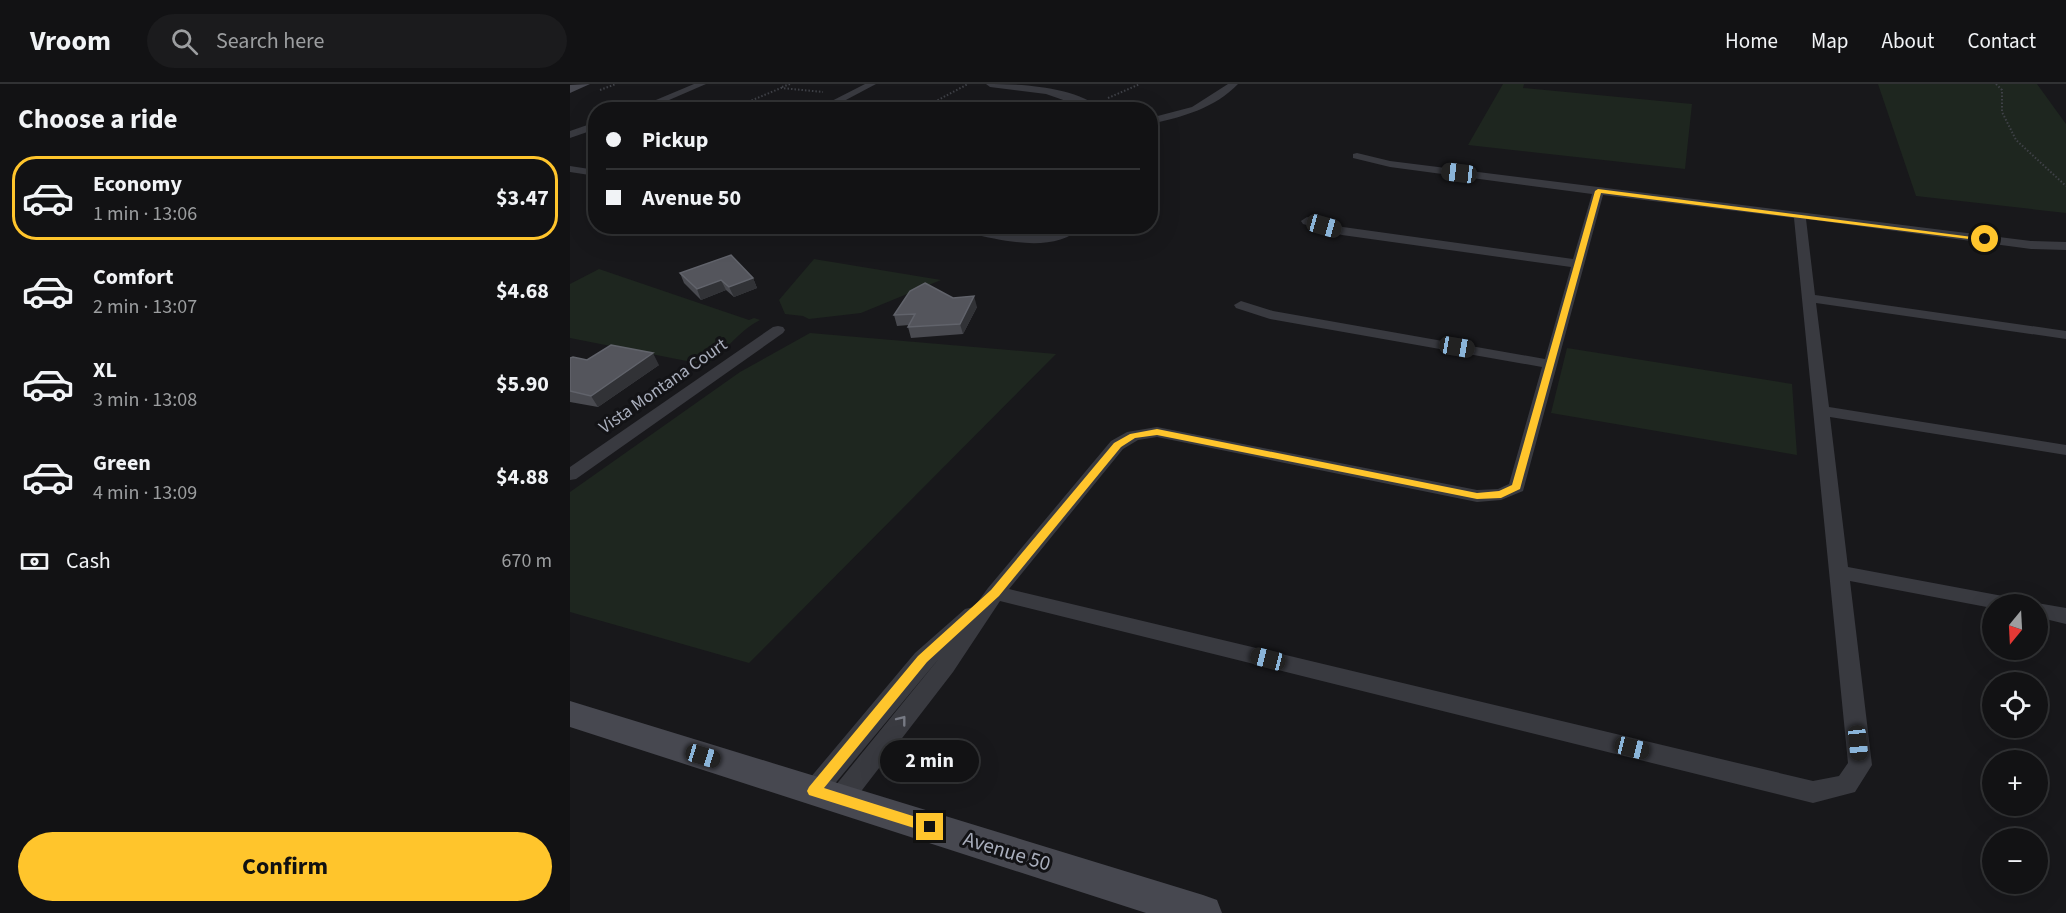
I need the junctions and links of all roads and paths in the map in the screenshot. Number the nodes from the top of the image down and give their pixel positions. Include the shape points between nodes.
1 (584, 84) edge
2 (702, 84) edge
3 (790, 84) edge
4 (872, 84) edge
5 (968, 84) edge
6 (990, 84) edge
7 (1234, 84) edge
8 (1996, 84) edge
9 (1041, 87) edge
10 (782, 88) junction
11 (570, 89) edge
12 (848, 95) junction
13 (837, 100) junction
14 (656, 102) edge
15 (748, 102) edge
16 (833, 102) edge
17 (858, 102) edge
18 (934, 102) edge
19 (1083, 102) edge
20 (1158, 119) edge
21 (588, 128) edge
22 (570, 135) edge
23 (1357, 156) dead end
24 (570, 169) edge
25 (588, 171) edge
26 (2066, 186) edge
27 (1598, 191) junction
28 (1800, 216) junction
29 (1307, 221) dead end
30 (998, 234) edge
31 (1062, 234) edge
32 (2066, 246) edge
33 (1578, 264) junction
34 (1809, 298) junction
35 (1241, 304) dead end
36 (778, 330) dead end
37 (2066, 335) edge
38 (1551, 363) junction
39 (1821, 411) junction
40 (2066, 450) edge
41 (570, 475) edge
42 (1840, 572) junction
43 (995, 593) junction
44 (1982, 599) edge
45 (2048, 612) edge
46 (2066, 616) edge
47 (570, 714) edge
48 (827, 795) junction
49 (1203, 913) edge

1 - 11 main road
2 - 14 street
3 - 10 path
4 - 12 street
5 - 18 path
6 - 9 street
7 - 20 street via 1203,107
8 - 26 path via 2002,90 2002,112 2016,140
9 - 19 street
10 - 12 path
10 - 15 path
12 - 13 street
13 - 16 street
13 - 17 path
21 - 22 street
23 - 27 street via 1390,164
24 - 25 street
27 - 28 street
27 - 33 street
28 - 32 street
28 - 34 street
29 - 33 street via 1342,231
30 - 31 street via 1040,241
33 - 38 street
34 - 37 street
34 - 39 street
35 - 38 street via 1270,315
36 - 41 street, Vista Montana Court
38 - 43 street via 1517,487 1501,494 1477,496 1157,432 1133,436 1118,445
39 - 40 street
39 - 42 street
42 - 43 street via 1860,765 1846,785 1813,792
42 - 44 street
43 - 48 street via 945,666
45 - 46 street
47 - 48 main road, Avenue 50
48 - 49 main road, Avenue 50

